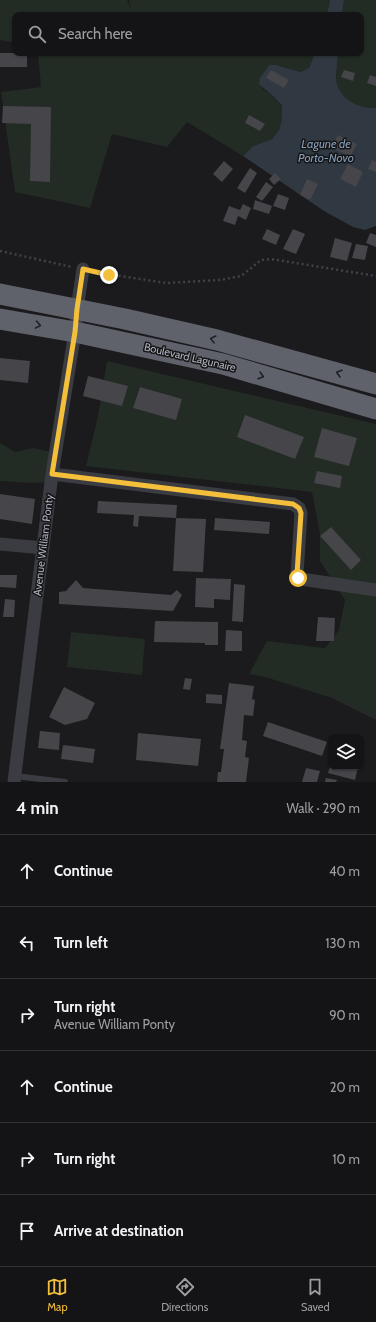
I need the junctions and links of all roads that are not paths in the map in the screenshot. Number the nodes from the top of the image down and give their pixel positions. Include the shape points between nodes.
1 (83, 269) road end
2 (0, 294) edge
3 (77, 309) junction
4 (0, 318) edge
5 (75, 332) junction
6 (376, 384) edge
7 (376, 409) edge
8 (52, 474) junction
9 (0, 544) edge
10 (43, 548) junction
11 (376, 590) edge
12 (14, 779) edge
13 (65, 782) edge

1 - 3 street, Avenue William Ponty
2 - 3 highway, Boulevard Lagunaire
3 - 5 street, Avenue William Ponty
6 -> 3 highway, Boulevard Lagunaire via 217,340
4 -> 5 highway, Boulevard Lagunaire
5 -> 7 highway, Boulevard Lagunaire via 223,364
5 - 8 street, Avenue William Ponty
8 - 10 street, Avenue William Ponty
8 - 11 street via 293,504 301,513 298,578
9 - 10 street
10 - 12 street, Avenue William Ponty
12 - 13 lane

